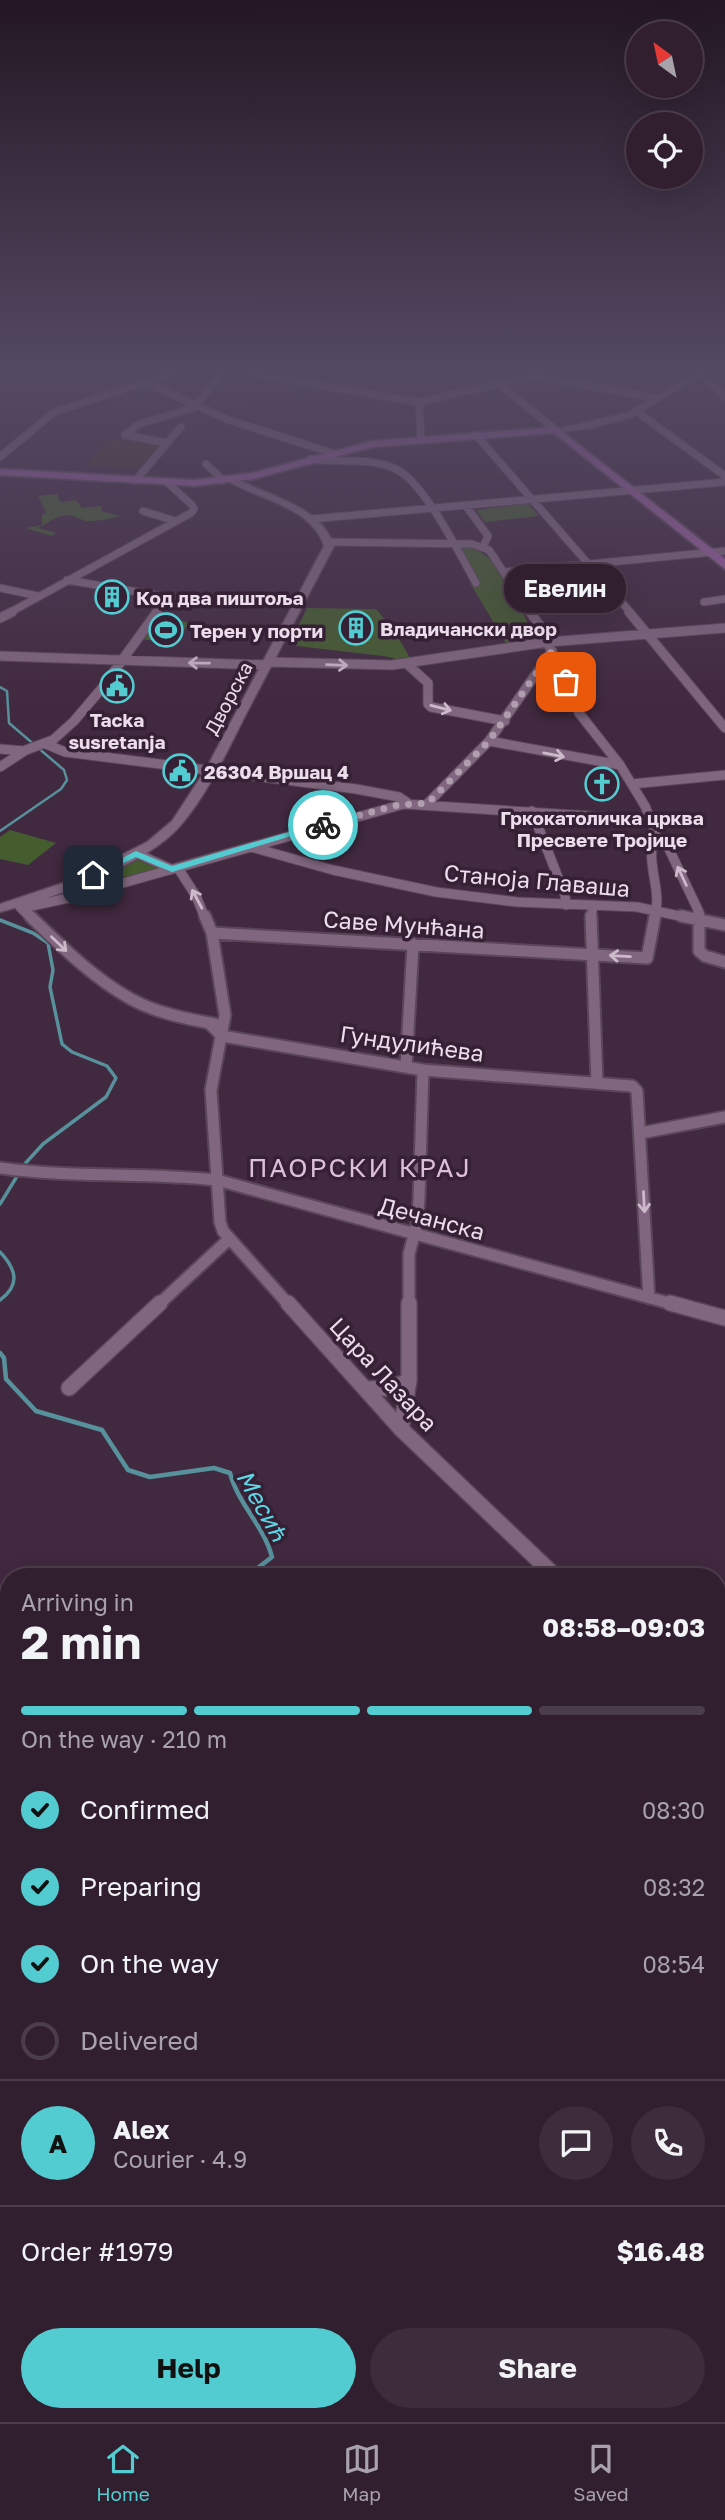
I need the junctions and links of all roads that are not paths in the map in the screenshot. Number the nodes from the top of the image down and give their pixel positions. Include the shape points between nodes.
1 (171, 486) edge
2 (240, 486) edge
3 (416, 486) edge
4 (521, 486) edge
5 (628, 486) edge
6 (684, 486) edge
7 (634, 491) junction
8 (533, 500) junction
9 (466, 506) junction
10 (431, 509) junction
11 (143, 511) dead end
12 (312, 519) junction
13 (175, 521) junction
14 (329, 542) junction
15 (450, 542) junction
16 (483, 547) junction
17 (725, 551) edge
18 (709, 552) junction
19 (587, 564) junction
20 (725, 565) edge
21 (505, 572) junction
22 (67, 580) junction
23 (476, 583) dead end
24 (0, 588) edge
25 (38, 596) junction
26 (725, 599) edge
27 (704, 601) dead end
28 (0, 618) edge
29 (725, 628) edge
30 (649, 635) junction
31 (550, 646) junction
32 (0, 656) edge
33 (122, 661) junction
34 (268, 663) junction
35 (406, 663) junction
36 (505, 721) junction
37 (725, 728) edge
38 (489, 741) junction
39 (44, 745) junction
40 (0, 749) edge
41 (27, 750) junction
42 (620, 765) junction
43 (0, 767) edge
44 (212, 769) junction
45 (725, 775) edge
46 (632, 784) junction
47 (408, 803) junction
48 (428, 803) junction
49 (532, 811) junction
50 (651, 820) junction
51 (656, 835) junction
52 (251, 847) junction
53 (136, 853) junction
54 (175, 868) junction
55 (54, 892) junction
56 (73, 897) junction
57 (566, 905) junction
58 (593, 905) junction
59 (3, 907) edge
60 (22, 908) junction
61 (657, 911) junction
62 (698, 922) junction
63 (725, 925) edge
64 (212, 933) junction
65 (413, 944) junction
66 (593, 955) junction
67 (725, 962) edge
68 (225, 1021) junction
69 (209, 1024) junction
70 (222, 1036) junction
71 (406, 1067) junction
72 (423, 1070) junction
73 (597, 1083) junction
74 (725, 1116) edge
75 (641, 1133) junction
76 (6, 1168) edge
77 (218, 1180) junction
78 (414, 1235) junction
79 (228, 1240) junction
80 (649, 1298) junction
81 (725, 1318) edge
82 (409, 1381) junction
83 (69, 1388) dead end
84 (366, 1389) junction
85 (401, 1429) junction
86 (547, 1568) edge

1 - 13 street via 194,509
2 - 12 main road
3 - 10 street
4 - 8 street
5 - 7 main road
6 - 7 street
7 - 8 street
7 - 18 main road
8 - 9 street
8 - 19 street
9 - 10 street
9 - 16 street via 488,536
10 - 12 street
10 - 15 street
11 - 13 street
12 - 14 main road
13 - 22 street
14 - 15 street
14 - 34 main road, Дворска
15 - 16 street
15 - 23 street
16 - 21 street
17 - 18 street
18 - 19 street
18 - 20 main road
19 - 21 street
19 - 30 street
21 - 31 street
22 - 25 street
22 - 33 street via 161,599
24 - 25 street
25 - 28 street
26 - 27 street
29 - 30 street
30 - 31 street
30 - 37 street
31 - 35 street
31 - 36 street
31 - 42 street via 579,713
32 - 33 street
34 -> 33 street
33 - 39 street via 73,723
34 -> 35 street
34 - 44 main road, Дворска
35 -> 36 street via 428,682 431,706
36 - 38 street
38 -> 42 street
38 - 48 street
39 - 41 street
39 - 44 street via 65,752
40 - 41 street
41 - 43 street
42 - 46 street
44 - 47 street via 370,791
44 - 53 main road, Дворска via 176,823
45 - 46 street
46 - 50 street
47 - 48 street
47 - 52 street
48 - 49 street
49 - 50 street
49 - 57 street
50 - 51 street
51 - 61 street via 650,847
62 -> 51 street via 699,912 669,849
52 - 54 street
52 - 57 street, Станоја Главаша via 436,892
53 - 54 street
53 - 55 main road, Дворска
54 - 56 street
64 -> 54 street via 197,896
55 - 56 street
55 - 59 main road, Дворска
56 - 60 street
57 - 58 street, Станоја Главаша
58 - 61 street, Станоја Главаша
58 - 66 street
59 - 60 street
60 -> 69 street via 83,966 121,993
61 - 62 street, Станоја Главаша
61 -> 66 street via 647,958
62 - 63 street, Станоја Главаша
62 - 67 street via 699,951
64 - 65 street, Саве Мунћана
64 - 68 street
65 - 66 street, Саве Мунћана
65 - 71 street
66 - 73 street
68 - 69 street
68 - 70 street
69 - 70 street
70 - 71 street, Гундулићева
70 - 77 street via 211,1090
71 - 72 street, Гундулићева
72 - 73 street, Гундулићева
72 - 78 street
73 - 75 street, Гундулићева via 635,1088
74 - 75 street
75 -> 80 street
76 - 77 street, Дечанска
77 - 78 street, Дечанска
77 - 79 street, Цара Лазара via 220,1222
78 - 80 street, Дечанска
78 - 82 street via 409,1254
79 - 83 street
79 - 84 street, Цара Лазара
80 - 81 street, Дечанска
82 - 84 street
82 - 85 street
84 - 85 street, Цара Лазара
85 - 86 street, Цара Лазара

